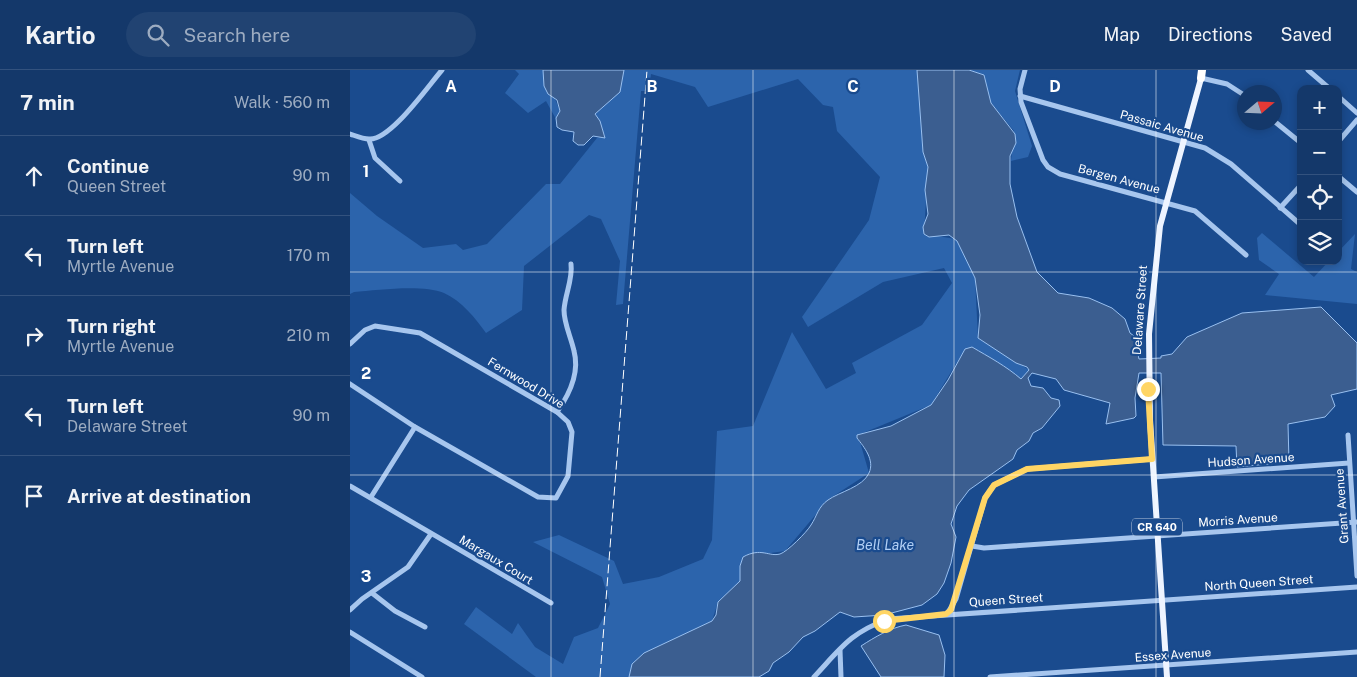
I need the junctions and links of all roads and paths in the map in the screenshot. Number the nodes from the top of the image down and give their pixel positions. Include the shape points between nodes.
1 (442, 70) edge
2 (1025, 70) edge
3 (1308, 70) edge
4 (1202, 73) edge
5 (1325, 85) edge
6 (1237, 90) edge
7 (1020, 96) junction
8 (1342, 100) edge
9 (1357, 113) edge
10 (1357, 120) edge
11 (1282, 128) edge
12 (350, 134) edge
13 (1342, 137) edge
14 (369, 140) junction
15 (1297, 140) edge
16 (1183, 141) junction
17 (1342, 179) edge
18 (400, 181) dead end
19 (1297, 189) edge
20 (1357, 192) edge
21 (1166, 202) junction
22 (1280, 208) junction
23 (1297, 222) edge
24 (1246, 255) dead end
25 (571, 264) dead end
26 (350, 344) edge
27 (350, 384) edge
28 (557, 412) junction
29 (415, 427) junction
30 (1348, 435) dead end
31 (1152, 459) junction
32 (1349, 463) junction
33 (1154, 477) junction
34 (350, 486) edge
35 (371, 497) junction
36 (1355, 522) edge
37 (431, 534) junction
38 (1157, 536) junction
39 (972, 546) junction
40 (1357, 576) edge
41 (1357, 587) edge
42 (372, 593) junction
43 (1162, 600) junction
44 (551, 603) dead end
45 (350, 610) edge
46 (946, 614) junction
47 (425, 627) dead end
48 (350, 632) edge
49 (840, 650) junction
50 (1357, 652) edge
51 (1166, 666) junction
52 (422, 677) edge
53 (814, 677) edge
54 (841, 677) edge
55 (990, 677) edge
56 (1167, 677) edge

1 - 14 street via 392,128
2 - 7 street
3 - 5 street
4 - 6 street
4 - 16 main road, Delaware Street / CR 640
7 - 16 street, Passaic Avenue
7 - 21 street, Bergen Avenue via 1043,160 1054,171
8 - 9 street
10 - 13 street
11 - 15 street
12 - 14 street
14 - 18 street via 375,158
16 - 21 main road, Delaware Street / CR 640
16 - 22 street, Passaic Avenue via 1220,156
17 - 20 street
19 - 22 street
21 - 24 street, Bergen Avenue via 1201,214
21 - 31 main road, Delaware Street / CR 640 via 1156,253 1148,354
22 - 23 street, Passaic Avenue
25 - 28 street via 564,312 575,353 573,385
26 - 28 street, Fernwood Drive via 365,330 375,326 420,333
27 - 29 street, Fernwood Drive
28 - 29 street, Fernwood Drive via 568,422 572,432 568,476 556,498 538,497
29 - 35 street
30 - 32 street, Grant Avenue
31 - 33 main road, Delaware Street / CR 640
31 - 39 street via 1017,472 989,490
32 - 33 street, Hudson Avenue
32 - 36 street, Grant Avenue
33 - 38 main road, Delaware Street / CR 640
34 - 35 street, Margaux Court
35 - 37 street, Margaux Court
36 - 38 street, Morris Avenue
36 - 40 street, Grant Avenue
37 - 42 street via 408,567
37 - 44 street, Margaux Court
38 - 39 street, Morris Avenue via 984,548
38 - 43 main road, Delaware Street / CR 640
39 - 46 street via 956,599
41 - 43 street, North Queen Street
42 - 45 street
42 - 47 street
43 - 46 street, Queen Street
43 - 51 main road, Delaware Street / CR 640
46 - 49 street, Queen Street via 892,619 871,625 849,639
48 - 52 street
49 - 53 street, Queen Street
49 - 54 street
50 - 51 street, Essex Avenue
51 - 55 street, Essex Avenue
51 - 56 main road, Delaware Street / CR 640

